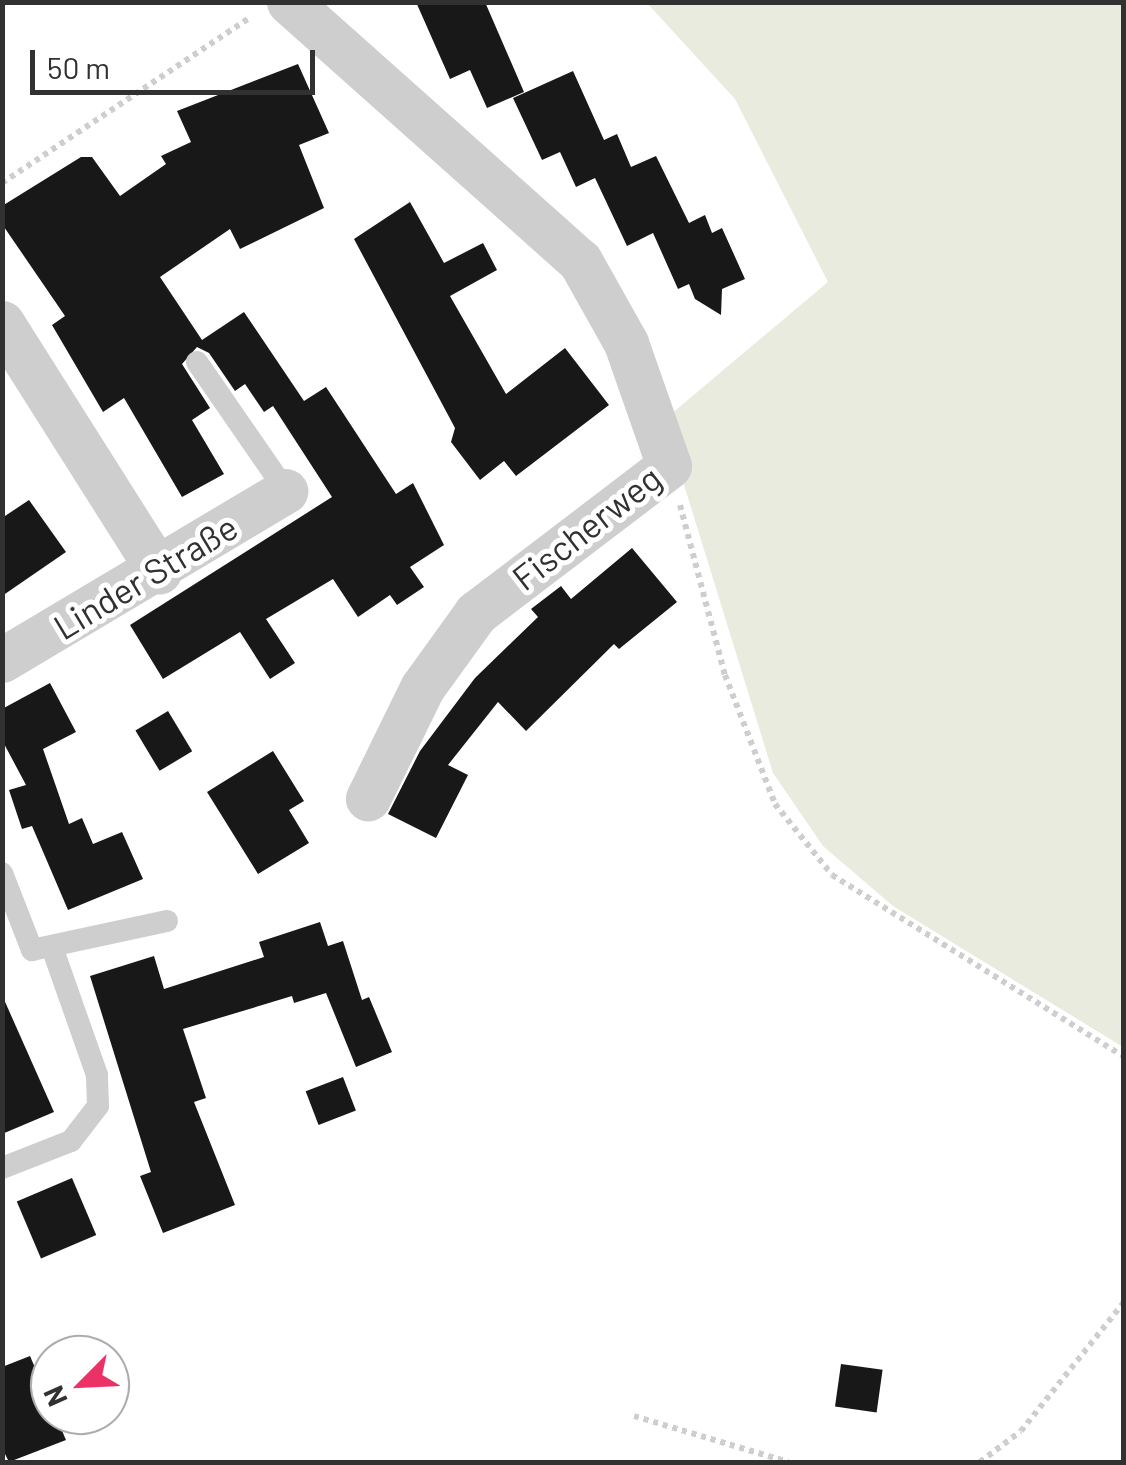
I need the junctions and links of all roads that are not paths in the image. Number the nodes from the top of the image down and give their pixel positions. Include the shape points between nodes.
1 (273, 8) edge
2 (2, 322) edge
3 (197, 362) dead end
4 (286, 491) joint
5 (159, 571) junction
6 (2, 660) edge
7 (368, 798) dead end
8 (2, 873) edge
9 (168, 922) dead end
10 (52, 946) junction
11 (2, 1168) edge

1 - 7 street, Fischerweg via 580,261 626,343 669,466 476,613 422,688
2 - 5 street
3 - 4 lane
4 - 5 street, Linder Straße
5 - 6 street, Linder Straße
8 - 10 lane via 32,950
9 - 10 lane
10 - 11 lane via 97,1075 98,1106 72,1141

